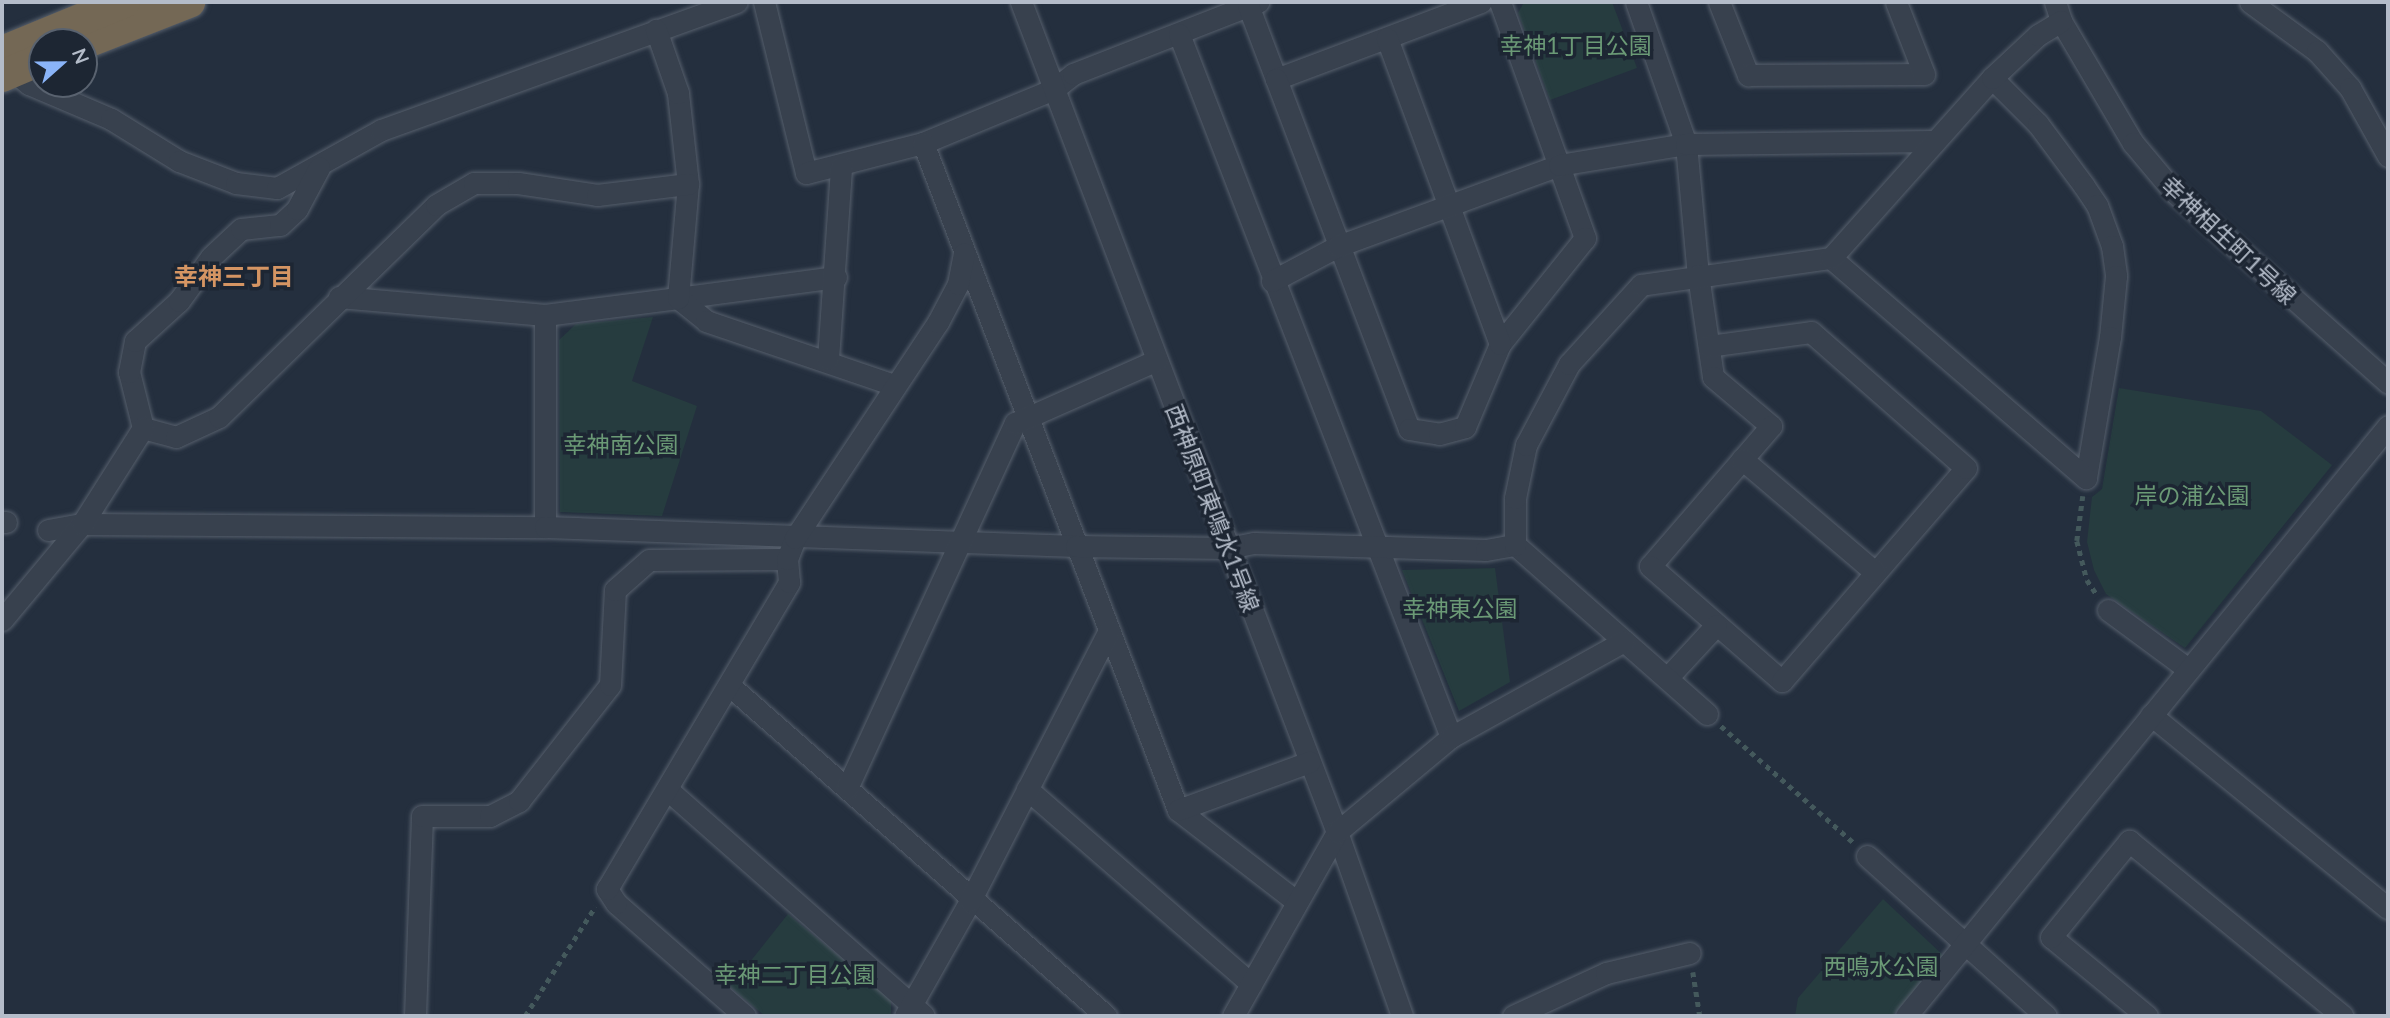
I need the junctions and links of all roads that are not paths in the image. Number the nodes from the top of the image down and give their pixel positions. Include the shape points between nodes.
1 (124, 2) edge
2 (189, 2) edge
3 (737, 2) edge
4 (764, 2) edge
5 (1021, 2) edge
6 (1481, 2) edge
7 (1500, 2) edge
8 (1636, 2) edge
9 (1719, 2) edge
10 (1896, 2) edge
11 (2250, 2) edge
12 (1253, 4) edge
13 (153, 8) edge
14 (2058, 12) edge
15 (656, 30) junction
16 (1179, 34) junction
17 (98, 36) edge
18 (1387, 38) junction
19 (28, 61) edge
20 (4, 64) edge
21 (1992, 78) junction
22 (1276, 79) junction
23 (1054, 89) junction
24 (1934, 141) junction
25 (923, 143) junction
26 (1686, 144) junction
27 (2388, 156) edge
28 (1559, 165) junction
29 (842, 166) junction
30 (318, 168) junction
31 (688, 184) junction
32 (1451, 205) junction
33 (1338, 246) junction
34 (964, 254) junction
35 (1831, 258) junction
36 (1698, 275) junction
37 (836, 277) junction
38 (1272, 281) junction
39 (339, 297) junction
40 (678, 298) junction
41 (545, 316) junction
42 (1500, 344) junction
43 (1709, 346) junction
44 (828, 359) junction
45 (1157, 360) junction
46 (2388, 383) edge
47 (894, 386) junction
48 (1030, 415) junction
49 (2388, 426) edge
50 (143, 428) junction
51 (1742, 459) junction
52 (82, 524) junction
53 (545, 527) junction
54 (48, 530) dead end
55 (795, 538) junction
56 (960, 543) junction
57 (1376, 545) junction
58 (1515, 545) junction
59 (1076, 546) junction
60 (1228, 548) junction
61 (787, 559) junction
62 (1875, 572) junction
63 (2108, 610) road end
64 (2, 620) edge
65 (1716, 625) junction
66 (1109, 631) junction
67 (1624, 640) junction
68 (2188, 669) junction
69 (1669, 676) junction
70 (729, 685) junction
71 (1707, 714) road end
72 (2151, 715) junction
73 (1451, 737) junction
74 (1309, 762) junction
75 (847, 788) junction
76 (1027, 789) junction
77 (668, 790) junction
78 (1178, 810) junction
79 (1337, 832) junction
80 (1867, 856) road end
81 (970, 901) junction
82 (1297, 902) junction
83 (2388, 908) edge
84 (1966, 945) junction
85 (1690, 953) road end
86 (1251, 984) junction
87 (720, 1008) edge
88 (913, 1013) edge
89 (415, 1016) edge
90 (745, 1016) edge
91 (1106, 1016) edge
92 (1233, 1016) edge
93 (1402, 1016) edge
94 (1513, 1016) edge
95 (1906, 1016) edge
96 (2046, 1016) edge
97 (2147, 1016) edge
98 (2343, 1016) edge

1 - 20 highway
2 - 13 highway
3 - 15 street
4 - 29 street via 806,173
5 - 23 street, 西神原町東鳴水1号線
6 - 18 street
7 - 28 street
8 - 26 street
9 - 10 street via 1748,75 1924,74
11 - 27 street via 2317,51 2350,88
12 - 16 street
12 - 22 street
13 - 17 highway
14 - 21 street
14 - 46 street, 幸神相生町1号線 via 2133,143 2174,192
15 - 30 street via 381,130
15 - 31 street via 678,93
16 - 23 street via 1073,74
16 - 38 street
18 - 22 street
18 - 32 street
19 - 20 highway
20 - 30 street via 111,119 179,161 236,183 277,188
21 - 24 street
21 - 35 street via 2038,124 2097,205 2112,246 2116,276 2110,337 2086,478
22 - 33 street
23 - 25 street
23 - 45 street, 西神原町東鳴水1号線
24 - 26 street
24 - 35 street
25 - 29 street
25 - 34 street
26 - 28 street
26 - 36 street
28 - 32 street
28 - 42 street via 1585,238
29 - 37 street
30 - 50 street via 298,209 279,225 240,229 211,257 179,301 135,341 129,372
31 - 39 street via 597,195 518,183 474,183 436,205
31 - 40 street
32 - 33 street
32 - 42 street
33 - 38 street
33 - 42 street via 1409,429 1439,434 1465,427
34 - 47 street via 958,284
34 - 48 street
35 - 36 street
36 - 43 street
36 - 58 street via 1642,285 1569,364 1526,445 1515,498
37 - 40 street
37 - 44 street
38 - 57 street
39 - 41 street
39 - 50 street via 219,417 176,437
40 - 41 street
40 - 44 street via 706,320
41 - 53 street
43 - 51 street via 1713,377 1771,426
43 - 62 street via 1811,332 1966,468
44 - 47 street
45 - 48 street
45 - 60 street, 西神原町東鳴水1号線
47 - 55 street
48 - 56 street via 1015,423
48 - 59 street
49 - 68 street
50 - 52 street
51 - 62 street
51 - 65 street via 1650,566
52 - 53 street
52 - 54 street
52 - 64 street
53 - 55 street
55 - 56 street
55 - 61 street
56 - 59 street
56 - 75 street
57 - 58 street via 1486,550
57 - 60 street via 1254,543
57 - 73 street
58 - 67 street
59 - 60 street
59 - 66 street
60 - 74 street, 西神原町東鳴水1号線
61 - 70 street via 789,582
61 - 89 street via 649,560 615,590 610,685 519,801 491,816 422,816
62 - 65 street via 1782,681
63 - 68 street
65 - 69 street
66 - 76 street
66 - 78 street
67 - 69 street
67 - 73 street
68 - 72 street
69 - 71 street
70 - 75 street
70 - 77 street
72 - 83 street
72 - 84 street
73 - 79 street
74 - 78 street
74 - 79 street, 西神原町東鳴水1号線
75 - 81 street
76 - 81 street
76 - 86 street
77 - 87 street via 607,889
77 - 88 street
78 - 82 street
79 - 82 street
79 - 93 street, 西神原町東鳴水1号線
80 - 84 street
81 - 88 street
81 - 91 street
82 - 86 street
84 - 95 street
84 - 96 street
85 - 94 street via 1606,973
86 - 92 street
87 - 90 street
97 - 98 street via 2051,937 2129,841

